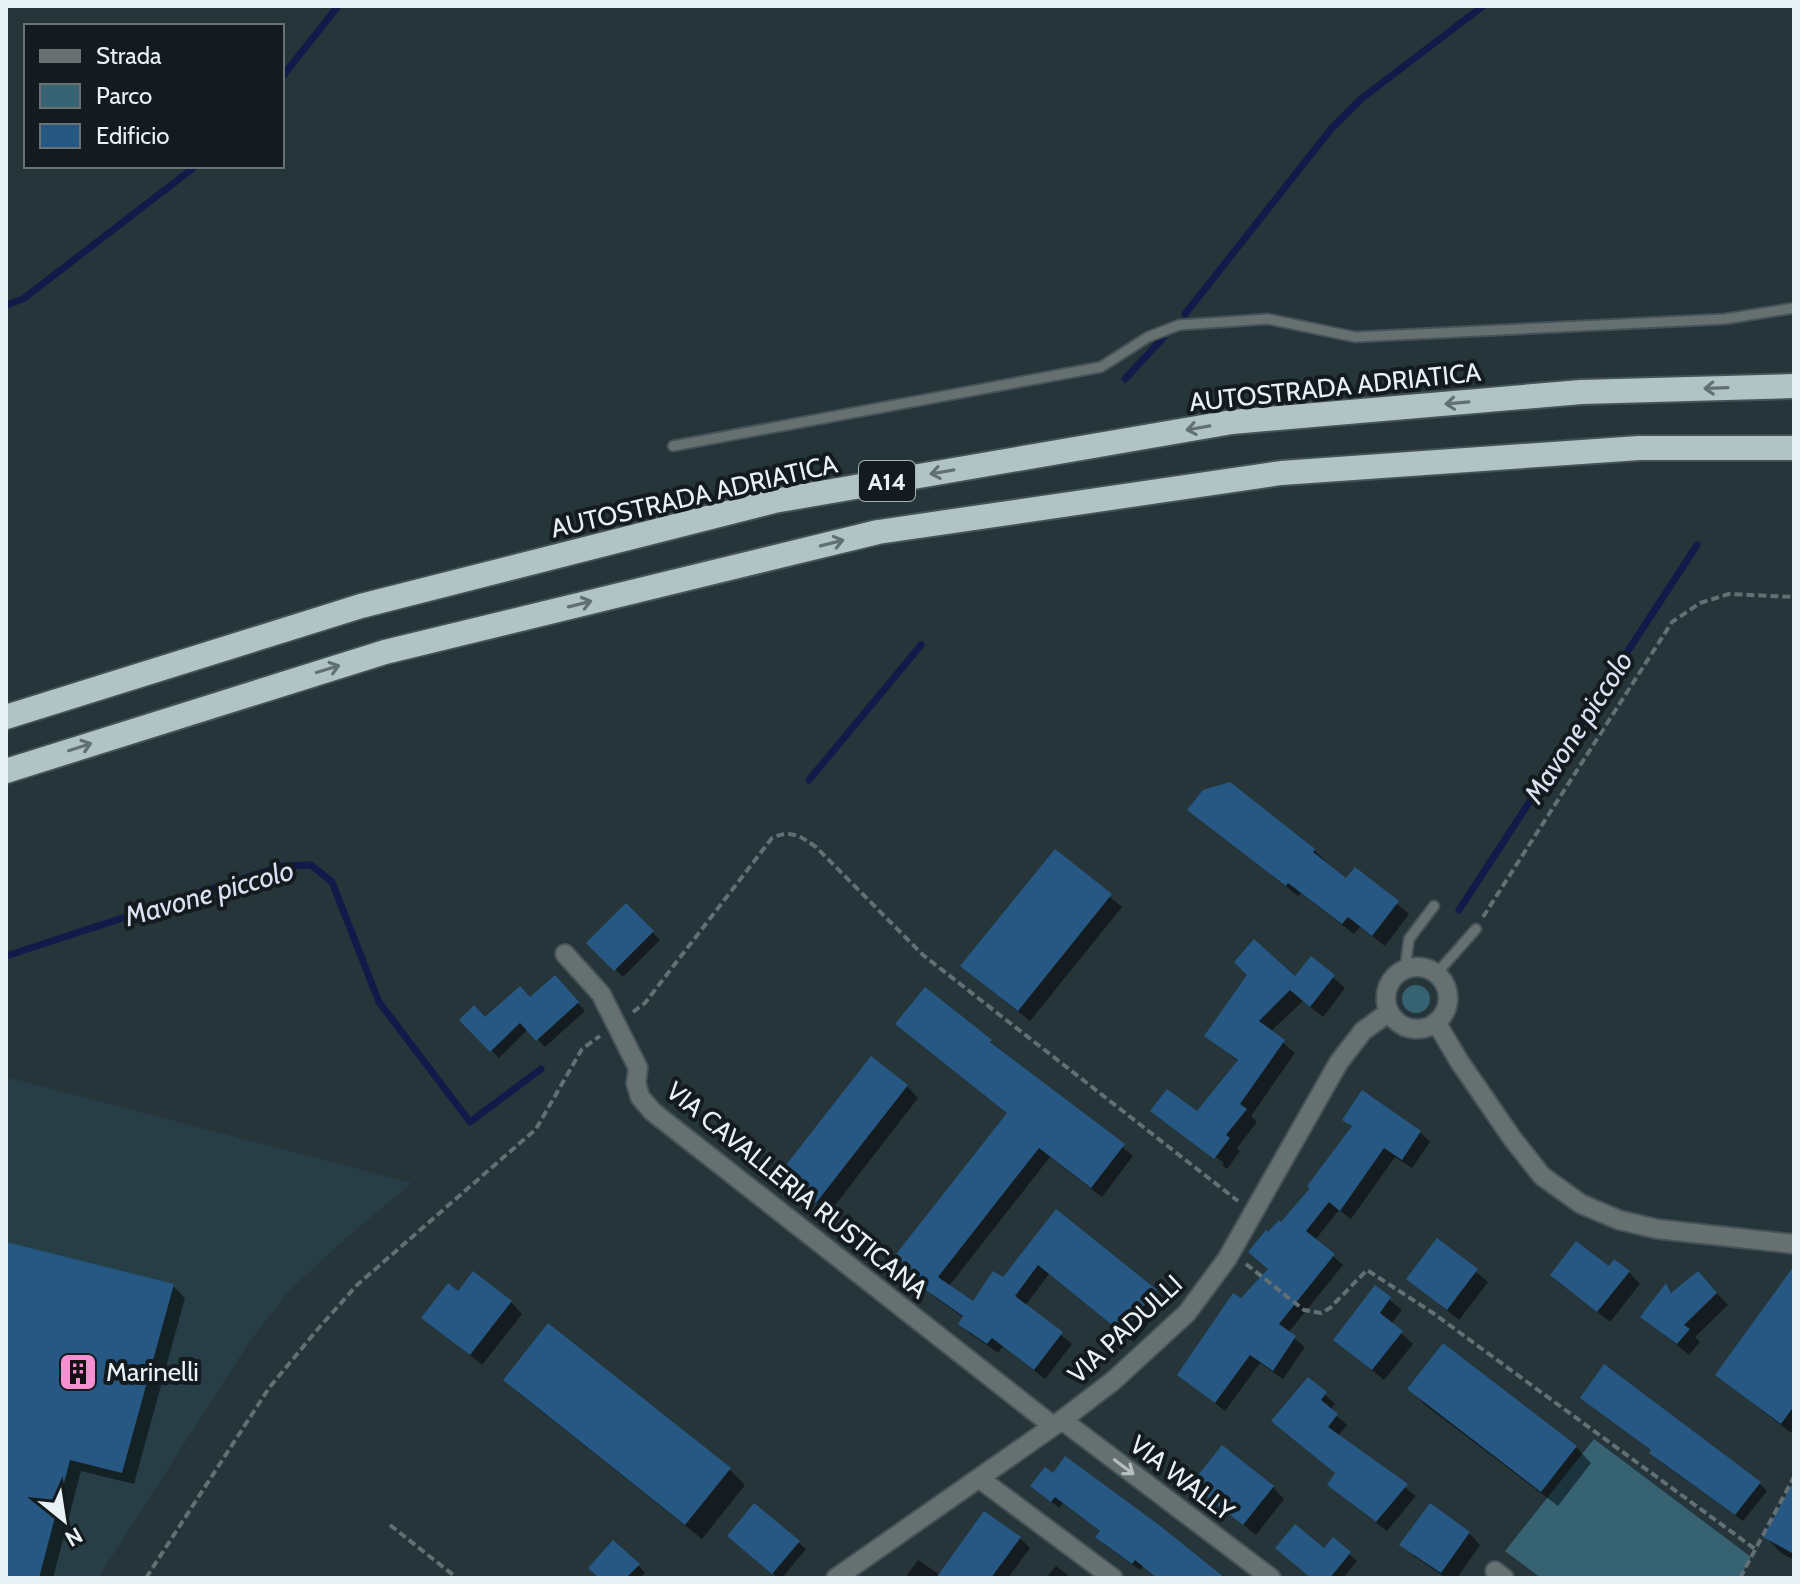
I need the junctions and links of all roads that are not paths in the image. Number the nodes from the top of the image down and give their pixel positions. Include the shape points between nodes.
1 (1794, 308) edge
2 (1794, 386) edge
3 (673, 446) dead end
4 (1794, 448) edge
5 (6, 717) edge
6 (6, 771) edge
7 (1434, 906) dead end
8 (1476, 929) road end
9 (565, 954) dead end
10 (1405, 968) junction
11 (1437, 973) junction
12 (1389, 1012) junction
13 (1436, 1022) junction
14 (1794, 1244) edge
15 (1058, 1423) junction
16 (980, 1479) junction
17 (845, 1576) edge
18 (1113, 1578) edge
19 (1271, 1578) edge

1 - 3 lane via 1725,319 1355,337 1268,319 1179,325 1148,337 1101,367
2 -> 5 highway, AUTOSTRADA ADRIATICA / A14 via 1581,392 1232,422 774,501 361,606
6 -> 4 highway, A14 via 385,652 878,532 1281,473 1639,448
7 - 10 lane via 1409,939
8 - 11 lane
9 - 15 street, VIA CAVALLERIA RUSTICANA via 601,994 638,1068 640,1097 653,1112
10 - 11 street
10 - 12 street via 1389,985
11 - 13 street via 1449,998
12 - 13 street via 1405,1027
12 - 15 street, VIA PADULLI via 1363,1031 1339,1062 1227,1259 1187,1313
13 - 14 street via 1542,1176 1581,1204 1657,1229
15 - 16 street, VIA PADULLI
15 -> 19 street, VIA WALLY
16 - 17 street, VIA PADULLI
16 - 18 street

